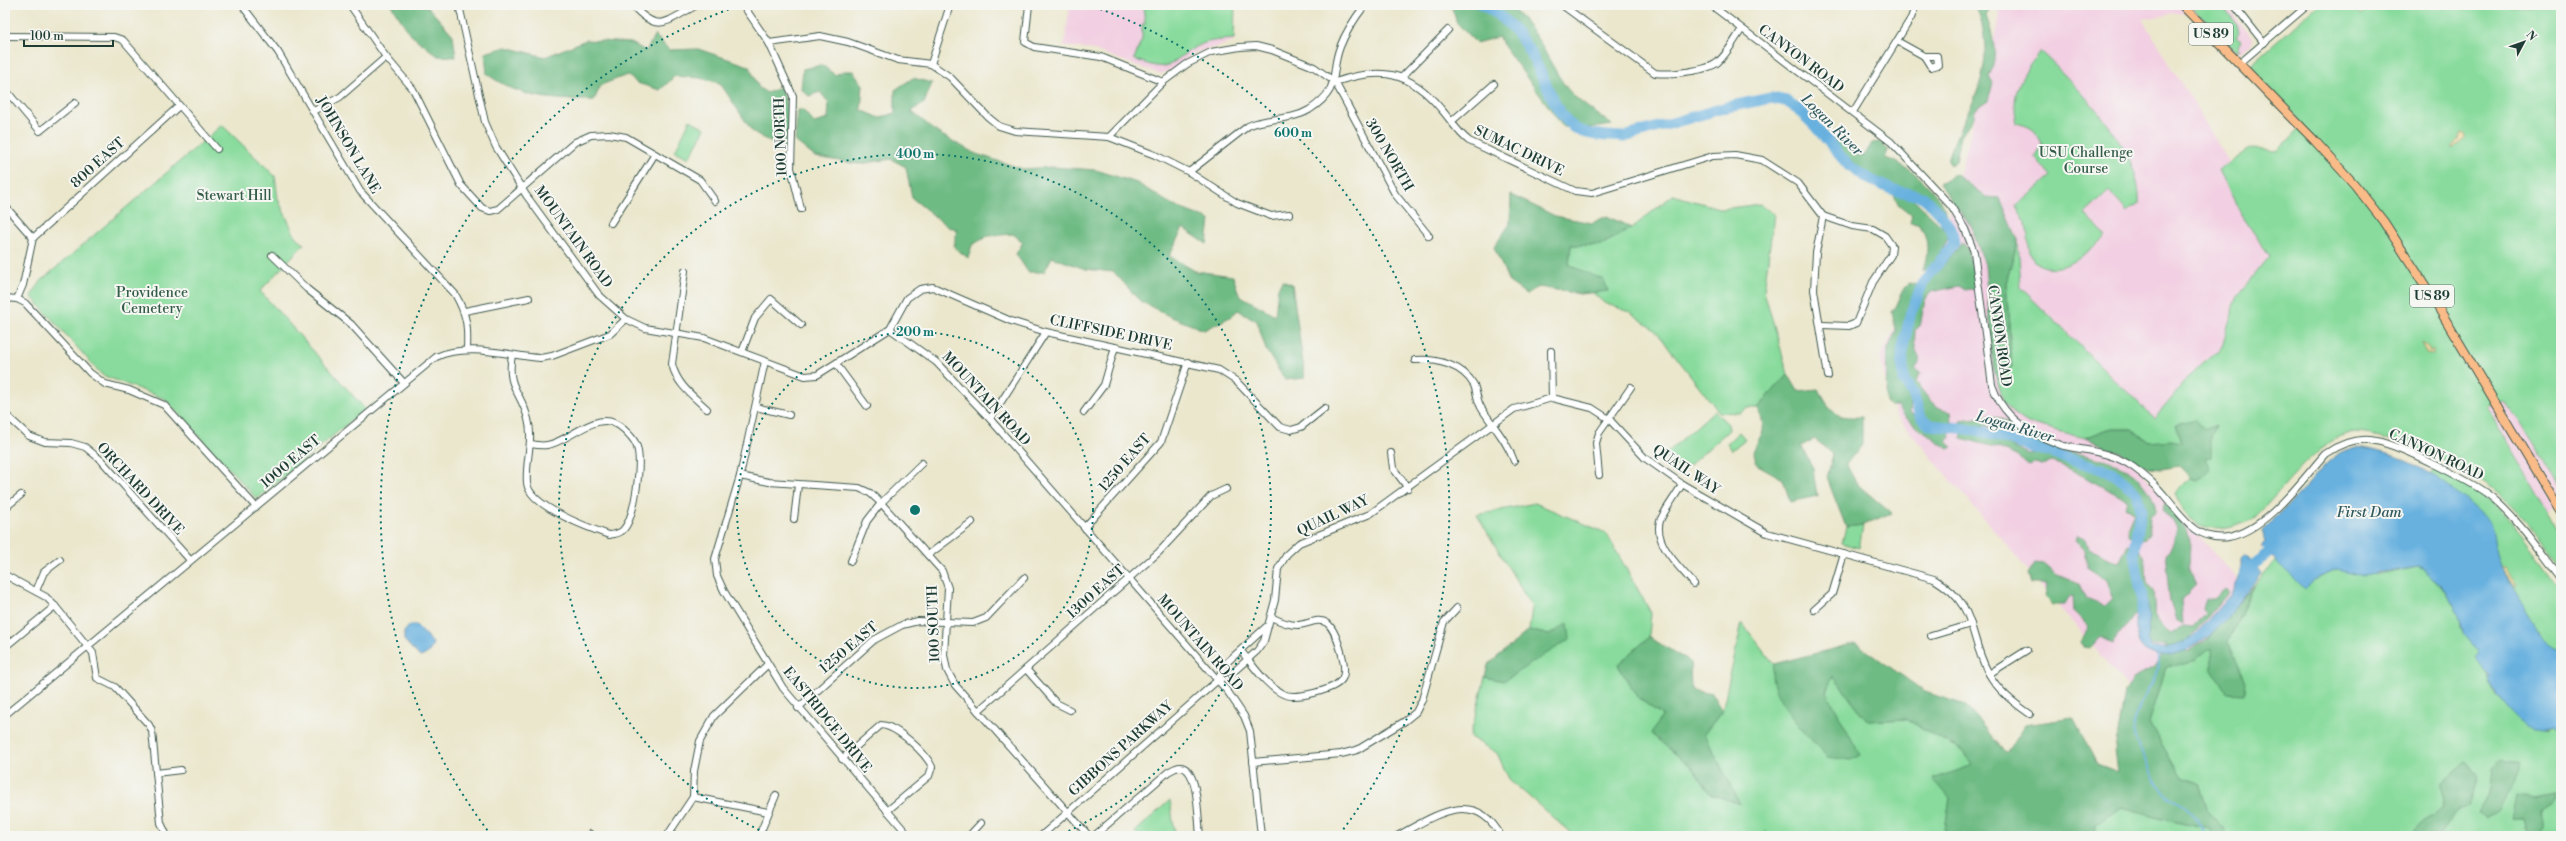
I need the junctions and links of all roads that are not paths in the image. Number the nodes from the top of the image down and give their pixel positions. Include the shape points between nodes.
1 (350, 5) edge
2 (459, 5) edge
3 (632, 5) edge
4 (697, 5) edge
5 (743, 5) edge
6 (950, 5) edge
7 (1029, 5) edge
8 (1365, 5) edge
9 (1562, 5) edge
10 (1711, 5) edge
11 (1916, 5) edge
12 (2182, 5) edge
13 (2234, 5) edge
14 (2308, 5) edge
15 (244, 8) dead end
16 (1742, 29) junction
17 (1448, 30) dead end
18 (5, 36) edge
19 (1897, 41) junction
20 (769, 43) junction
21 (2264, 43) junction
22 (1924, 56) dead end
23 (386, 57) junction
24 (931, 64) junction
25 (2239, 64) junction
26 (1403, 76) junction
27 (1163, 82) junction
28 (1335, 82) junction
29 (1494, 84) dead end
30 (5, 89) edge
31 (75, 103) dead end
32 (180, 106) junction
33 (314, 111) junction
34 (1853, 112) junction
35 (1452, 121) junction
36 (1109, 137) junction
37 (217, 149) dead end
38 (656, 154) junction
39 (1189, 172) junction
40 (522, 189) junction
41 (715, 201) dead end
42 (5, 206) edge
43 (801, 209) dead end
44 (1289, 214) dead end
45 (1823, 216) junction
46 (611, 223) dead end
47 (1429, 236) dead end
48 (33, 238) junction
49 (272, 255) dead end
50 (685, 271) dead end
51 (5, 298) edge
52 (529, 298) dead end
53 (17, 299) junction
54 (465, 311) junction
55 (626, 319) junction
56 (801, 325) dead end
57 (1822, 325) junction
58 (890, 328) junction
59 (675, 332) junction
60 (1046, 332) junction
61 (1115, 346) junction
62 (466, 349) junction
63 (1551, 351) dead end
64 (742, 352) junction
65 (512, 355) junction
66 (1415, 360) dead end
67 (766, 361) junction
68 (1188, 362) junction
69 (836, 364) junction
70 (1828, 376) dead end
71 (404, 382) junction
72 (1631, 387) dead end
73 (1552, 398) junction
74 (867, 406) dead end
75 (756, 407) junction
76 (1325, 408) dead end
77 (707, 409) dead end
78 (1084, 412) dead end
79 (5, 414) edge
80 (789, 415) dead end
81 (990, 419) junction
82 (1609, 419) junction
83 (1492, 423) junction
84 (531, 444) junction
85 (1391, 453) dead end
86 (1514, 460) dead end
87 (922, 463) dead end
88 (1599, 475) dead end
89 (740, 476) junction
90 (798, 484) junction
91 (1682, 484) junction
92 (1408, 488) junction
93 (1226, 489) dead end
94 (21, 495) dead end
95 (881, 503) junction
96 (256, 507) junction
97 (5, 508) edge
98 (2561, 514) edge
99 (794, 519) dead end
100 (972, 522) dead end
101 (1084, 528) junction
102 (1844, 554) junction
103 (928, 555) junction
104 (60, 560) dead end
105 (190, 560) junction
106 (852, 560) dead end
107 (5, 574) edge
108 (1024, 578) dead end
109 (1128, 579) junction
110 (2561, 579) edge
111 (1694, 584) dead end
112 (36, 591) junction
113 (55, 606) junction
114 (1457, 608) dead end
115 (1814, 610) dead end
116 (1272, 617) junction
117 (945, 621) junction
118 (1971, 624) junction
119 (1266, 627) junction
120 (1931, 636) dead end
121 (88, 645) junction
122 (5, 647) edge
123 (2027, 650) dead end
124 (1241, 651) junction
125 (1248, 659) junction
126 (767, 665) junction
127 (1026, 669) junction
128 (1989, 674) junction
129 (1218, 680) junction
130 (798, 708) junction
131 (1070, 710) dead end
132 (978, 711) junction
133 (2030, 714) dead end
134 (5, 715) edge
135 (842, 759) junction
136 (1253, 762) junction
137 (180, 770) dead end
138 (156, 773) junction
139 (776, 795) dead end
140 (693, 797) junction
141 (887, 811) junction
142 (768, 812) junction
143 (1067, 813) junction
144 (981, 823) dead end
145 (167, 836) edge
146 (667, 836) edge
147 (759, 836) edge
148 (909, 836) edge
149 (969, 836) edge
150 (1041, 836) edge
151 (1089, 836) edge
152 (1094, 836) edge
153 (1200, 836) edge
154 (1261, 836) edge
155 (1397, 836) edge
156 (1501, 836) edge

1 - 23 street
2 - 40 street, MOUNTAIN ROAD via 485,122 496,147
3 - 4 street via 645,20 654,24 664,22
5 - 20 street, 100 NORTH
6 - 24 street
7 - 27 street via 1025,42 1029,45 1101,57
8 - 28 street via 1339,48
9 - 16 street via 1655,73 1709,68 1718,62
10 - 16 street, CANYON ROAD
11 - 19 street
12 - 25 main road, US 89
13 - 21 street
14 - 21 street
15 - 33 street, JOHNSON LANE via 278,52
16 - 34 street, CANYON ROAD
17 - 26 street
18 - 32 street via 114,37 123,40
19 - 22 street
19 - 34 street
20 - 24 street via 820,36 848,42 898,60
20 - 43 street, 100 NORTH via 793,96 791,168
21 - 25 street
23 - 33 street via 340,97
23 - 40 street via 413,89 454,174 482,208 490,211 498,209
24 - 36 street via 950,77 999,126 1015,132
25 - 98 main road, US 89 via 2320,146 2384,222 2426,287
26 - 28 street via 1354,76
26 - 35 street, SUMAC DRIVE via 1435,101
27 - 28 street via 1187,64 1211,52 1256,46 1314,67
27 - 36 street
28 - 39 street via 1324,98 1309,110 1248,126
28 - 47 street, 300 NORTH via 1395,194
29 - 35 street
30 - 31 street via 40,131
32 - 37 street
32 - 48 street, 800 EAST
33 - 54 street, JOHNSON LANE via 360,191 455,294
34 - 110 street, CANYON ROAD via 1903,154 1951,206 1965,228 1974,252 1979,278 1992,385 1998,402 2009,416 2027,430 2062,446 2109,454 2133,467 2155,485 2185,521 2210,538 2229,537 2249,530 2270,515 2325,454 2336,447 2350,441 2376,441 2476,485 2495,500 2522,528
35 - 45 street, SUMAC DRIVE via 1459,134 1469,141 1575,191 1592,193 1713,156 1735,155 1762,160 1798,183
36 - 39 street
38 - 40 street via 626,137 592,135 575,142
38 - 41 street via 700,180
38 - 46 street
39 - 44 street via 1237,203 1271,216
40 - 55 street, MOUNTAIN ROAD via 599,295
42 - 48 street
45 - 57 street via 1814,270 1814,290
45 - 57 street via 1852,226 1873,229 1886,236 1892,246 1891,255 1873,282 1856,323 1850,326
48 - 53 street via 23,285
49 - 71 street via 307,289 351,324
50 - 59 street
51 - 53 street
52 - 54 street
53 - 96 street via 25,303 90,372 105,384 129,390 164,405
54 - 62 street, JOHNSON LANE via 468,331
55 - 59 street, MOUNTAIN ROAD via 645,328
55 - 65 street, 1000 EAST via 610,334 552,356 540,358
56 - 64 street via 771,299 755,318
57 - 70 street
58 - 60 street, CLIFFSIDE DRIVE via 906,298 920,289 933,287 1011,321
58 - 69 street, MOUNTAIN ROAD
58 - 81 street, MOUNTAIN ROAD via 936,362
59 - 64 street, MOUNTAIN ROAD via 704,338
59 - 77 street via 672,364 675,376 681,386
60 - 61 street, CLIFFSIDE DRIVE
60 - 81 street
61 - 68 street, CLIFFSIDE DRIVE
61 - 78 street via 1104,385
62 - 65 street, 1000 EAST
62 - 71 street, 1000 EAST via 436,357
63 - 73 street
64 - 67 street, MOUNTAIN ROAD
65 - 84 street via 511,382 528,418
66 - 83 street via 1430,358 1468,376 1479,405
67 - 69 street, MOUNTAIN ROAD via 805,376 817,375
67 - 75 street, EASTRIDGE DRIVE
68 - 76 street, CLIFFSIDE DRIVE via 1219,370 1236,381 1280,427 1291,430 1302,427
68 - 101 street, 1250 EAST via 1161,442
69 - 74 street
71 - 96 street, 1000 EAST
72 - 82 street
73 - 82 street, QUAIL WAY via 1592,408
73 - 83 street, QUAIL WAY via 1514,409
75 - 80 street
75 - 89 street, EASTRIDGE DRIVE
79 - 105 street, ORCHARD DRIVE via 29,436 45,442 78,445 95,456
81 - 101 street, MOUNTAIN ROAD
82 - 88 street via 1599,433 1596,443
82 - 91 street, QUAIL WAY via 1645,458
83 - 86 street via 1510,447
83 - 92 street, QUAIL WAY
84 - 84 street via 527,484 534,498 561,514 609,535 624,530 632,510 638,462 637,446 624,430 614,422 602,421 547,446
85 - 92 street via 1393,468
87 - 95 street
89 - 90 street, 100 SOUTH
89 - 126 street, EASTRIDGE DRIVE via 715,559 717,576
90 - 95 street, 100 SOUTH via 859,488 870,493
90 - 99 street
91 - 102 street, QUAIL WAY via 1768,533
91 - 111 street via 1660,521 1659,531 1663,545
92 - 116 street, QUAIL WAY via 1370,514 1299,544 1287,554 1278,570
93 - 109 street, 1300 EAST via 1211,496 1159,552
94 - 97 street
95 - 103 street, 100 SOUTH
95 - 106 street via 867,521
96 - 105 street, 1000 EAST
100 - 103 street
101 - 109 street, MOUNTAIN ROAD
102 - 115 street via 1832,594
102 - 118 street, QUAIL WAY via 1934,579 1952,591 1967,611
103 - 117 street, 100 SOUTH via 942,571 948,588
104 - 112 street via 44,572
105 - 121 street, 1000 EAST
107 - 112 street
108 - 117 street, 1250 EAST via 986,618 973,623
109 - 127 street, 1300 EAST
109 - 129 street, MOUNTAIN ROAD
112 - 113 street
113 - 121 street
113 - 122 street
114 - 136 street via 1444,622 1416,712 1405,721 1357,750 1341,754
116 - 119 street, QUAIL WAY
116 - 125 street via 1297,625 1315,621 1326,622 1334,630 1344,667 1343,678 1335,686 1298,697 1284,695 1275,689
117 - 130 street, 1250 EAST via 918,621 888,631
117 - 132 street, 100 SOUTH via 944,655 947,670
118 - 120 street
118 - 128 street, QUAIL WAY
119 - 124 street, QUAIL WAY
119 - 125 street, QUAIL WAY via 1264,641
121 - 134 street, 1000 EAST
121 - 138 street via 95,657 97,678 115,687 149,725 152,731
123 - 128 street
124 - 125 street
124 - 129 street, QUAIL WAY via 1224,665
125 - 129 street, QUAIL WAY via 1231,674
126 - 130 street, EASTRIDGE DRIVE
126 - 140 street via 714,716 700,741 694,771
127 - 131 street via 1056,703
127 - 132 street, 1300 EAST
128 - 133 street, QUAIL WAY via 2001,690
129 - 136 street, MOUNTAIN ROAD via 1244,716 1250,731
129 - 143 street, GIBBONS PARKWAY
130 - 135 street, EASTRIDGE DRIVE
132 - 143 street, 100 SOUTH
135 - 141 street, EASTRIDGE DRIVE
135 - 141 street via 881,725 890,726 928,758 932,767 929,776
136 - 154 street, MOUNTAIN ROAD
137 - 138 street
138 - 145 street via 161,823
139 - 142 street
140 - 142 street
140 - 146 street
141 - 148 street, EASTRIDGE DRIVE
142 - 147 street
143 - 150 street, GIBBONS PARKWAY
143 - 151 street, 100 SOUTH
144 - 149 street
152 - 153 street via 1168,772 1179,767 1186,769 1194,777
155 - 156 street via 1447,810 1462,808 1478,811 1494,824

